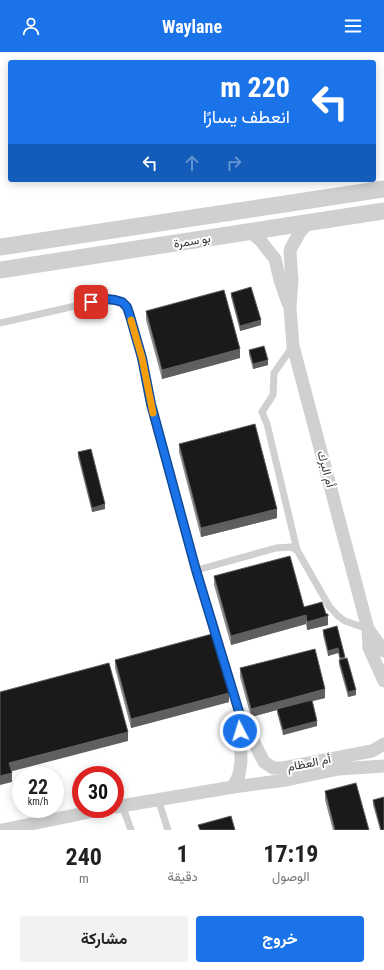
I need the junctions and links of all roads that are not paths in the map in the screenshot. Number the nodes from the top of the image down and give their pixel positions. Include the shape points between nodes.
1 (384, 189) edge
2 (384, 211) edge
3 (308, 222) junction
4 (250, 232) junction
5 (0, 247) edge
6 (0, 270) edge
7 (290, 308) junction
8 (0, 323) edge
9 (293, 346) junction
10 (297, 550) junction
11 (196, 570) junction
12 (368, 629) junction
13 (384, 651) edge
14 (384, 681) edge
15 (240, 715) junction
16 (384, 744) edge
17 (384, 766) edge
18 (233, 787) junction
19 (158, 799) junction
20 (124, 805) edge
21 (72, 816) edge
22 (124, 816) edge
23 (2, 830) edge
24 (131, 830) edge
25 (168, 830) edge

1 - 5 street, بو سمرة
2 - 3 street, بو سمرة
3 - 4 street, بو سمرة
3 - 7 street, أم البرك via 290,252
4 - 6 street, بو سمرة
4 - 7 street, أم البرك via 275,259
7 - 9 street, أم البرك
8 - 11 lane via 106,299 122,302 127,307
9 - 10 lane via 274,373 273,395 262,412
9 - 12 street, أم البرك
10 - 11 lane via 292,547 276,548
10 - 12 lane via 329,606 345,621
11 - 15 lane
12 - 13 street, أم البرك
12 - 14 street, أم البرك via 369,648
15 - 16 street, أم العظام via 264,762 273,768 372,751
15 - 18 street via 241,762 239,775
17 - 18 street, أم العظام via 339,769
18 - 19 street, أم العظام
19 - 20 street, أم العظام
19 - 25 lane
21 - 23 street
22 - 24 lane

